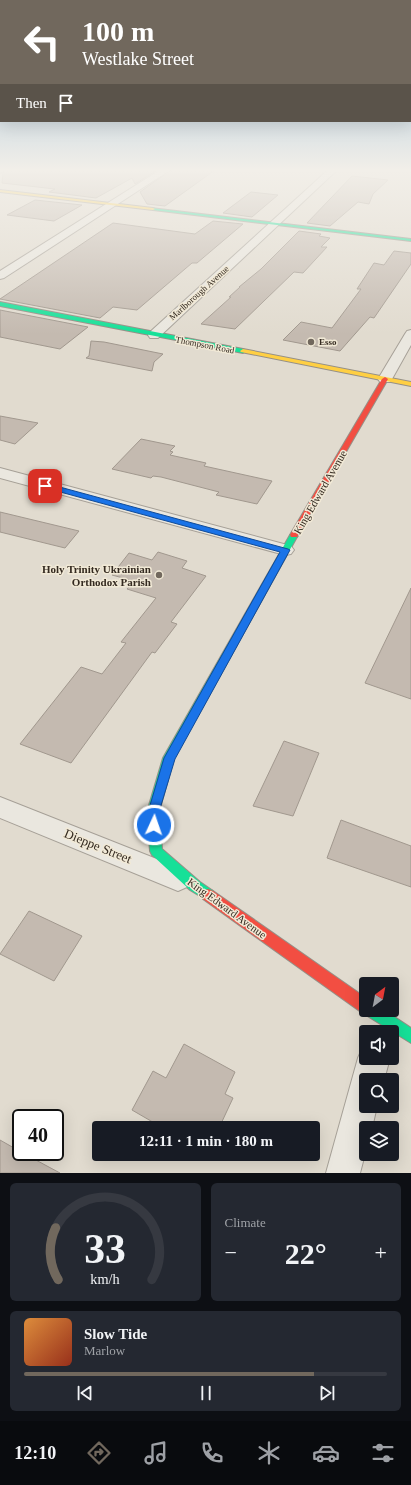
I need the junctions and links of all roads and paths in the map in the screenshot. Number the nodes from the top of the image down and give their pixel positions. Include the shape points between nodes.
1 (79, 225) edge
2 (275, 225) joint
3 (411, 240) edge
4 (0, 276) edge
5 (0, 304) edge
6 (411, 334) edge
7 (154, 335) junction
8 (385, 379) junction
9 (411, 384) edge
10 (0, 473) edge
11 (285, 550) junction
12 (0, 807) edge
13 (196, 886) junction
14 (359, 1005) edge
15 (375, 1017) edge
16 (411, 1036) edge
17 (359, 1112) edge
18 (343, 1173) edge

1 - 4 street
2 - 3 street
2 - 7 street, Marlborough Avenue
5 - 7 street, Thompson Road
6 - 8 street, King Edward Avenue
7 - 8 street, Thompson Road
8 - 9 street, Thompson Road
8 - 11 street, King Edward Avenue
10 - 11 street
11 - 13 street, King Edward Avenue via 169,758 154,812 156,851
12 - 13 street, Dieppe Street
13 - 14 street, King Edward Avenue
15 - 16 street, King Edward Avenue
17 - 18 street

